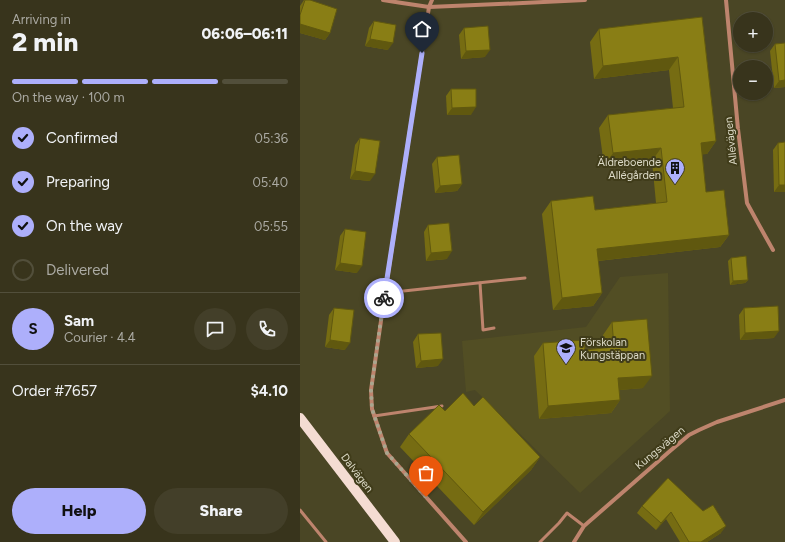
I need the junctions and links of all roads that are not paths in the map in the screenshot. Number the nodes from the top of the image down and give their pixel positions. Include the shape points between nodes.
1 (383, 0) edge
2 (432, 0) edge
3 (585, 0) edge
4 (726, 0) edge
5 (430, 7) junction
6 (773, 250) dead end
7 (525, 278) dead end
8 (480, 283) junction
9 (385, 293) junction
10 (494, 328) dead end
11 (785, 400) edge
12 (442, 406) edge
13 (374, 416) junction
14 (300, 418) edge
15 (300, 510) edge
16 (584, 526) junction
17 (326, 542) edge
18 (395, 542) edge
19 (466, 542) edge
20 (540, 542) edge
21 (574, 542) edge

1 - 5 street
2 - 5 street
3 - 5 street
4 - 6 street, Allévägen via 747,203
5 - 9 street
7 - 8 lane
8 - 9 lane
8 - 10 lane via 483,330
9 - 13 street via 371,390
11 - 16 street, Kungsvägen via 717,422 689,435
12 - 13 lane
13 - 19 street via 387,453
14 - 18 main road, Dalvägen
15 - 17 lane
16 - 20 lane via 567,513
16 - 21 street, Kungsvägen

